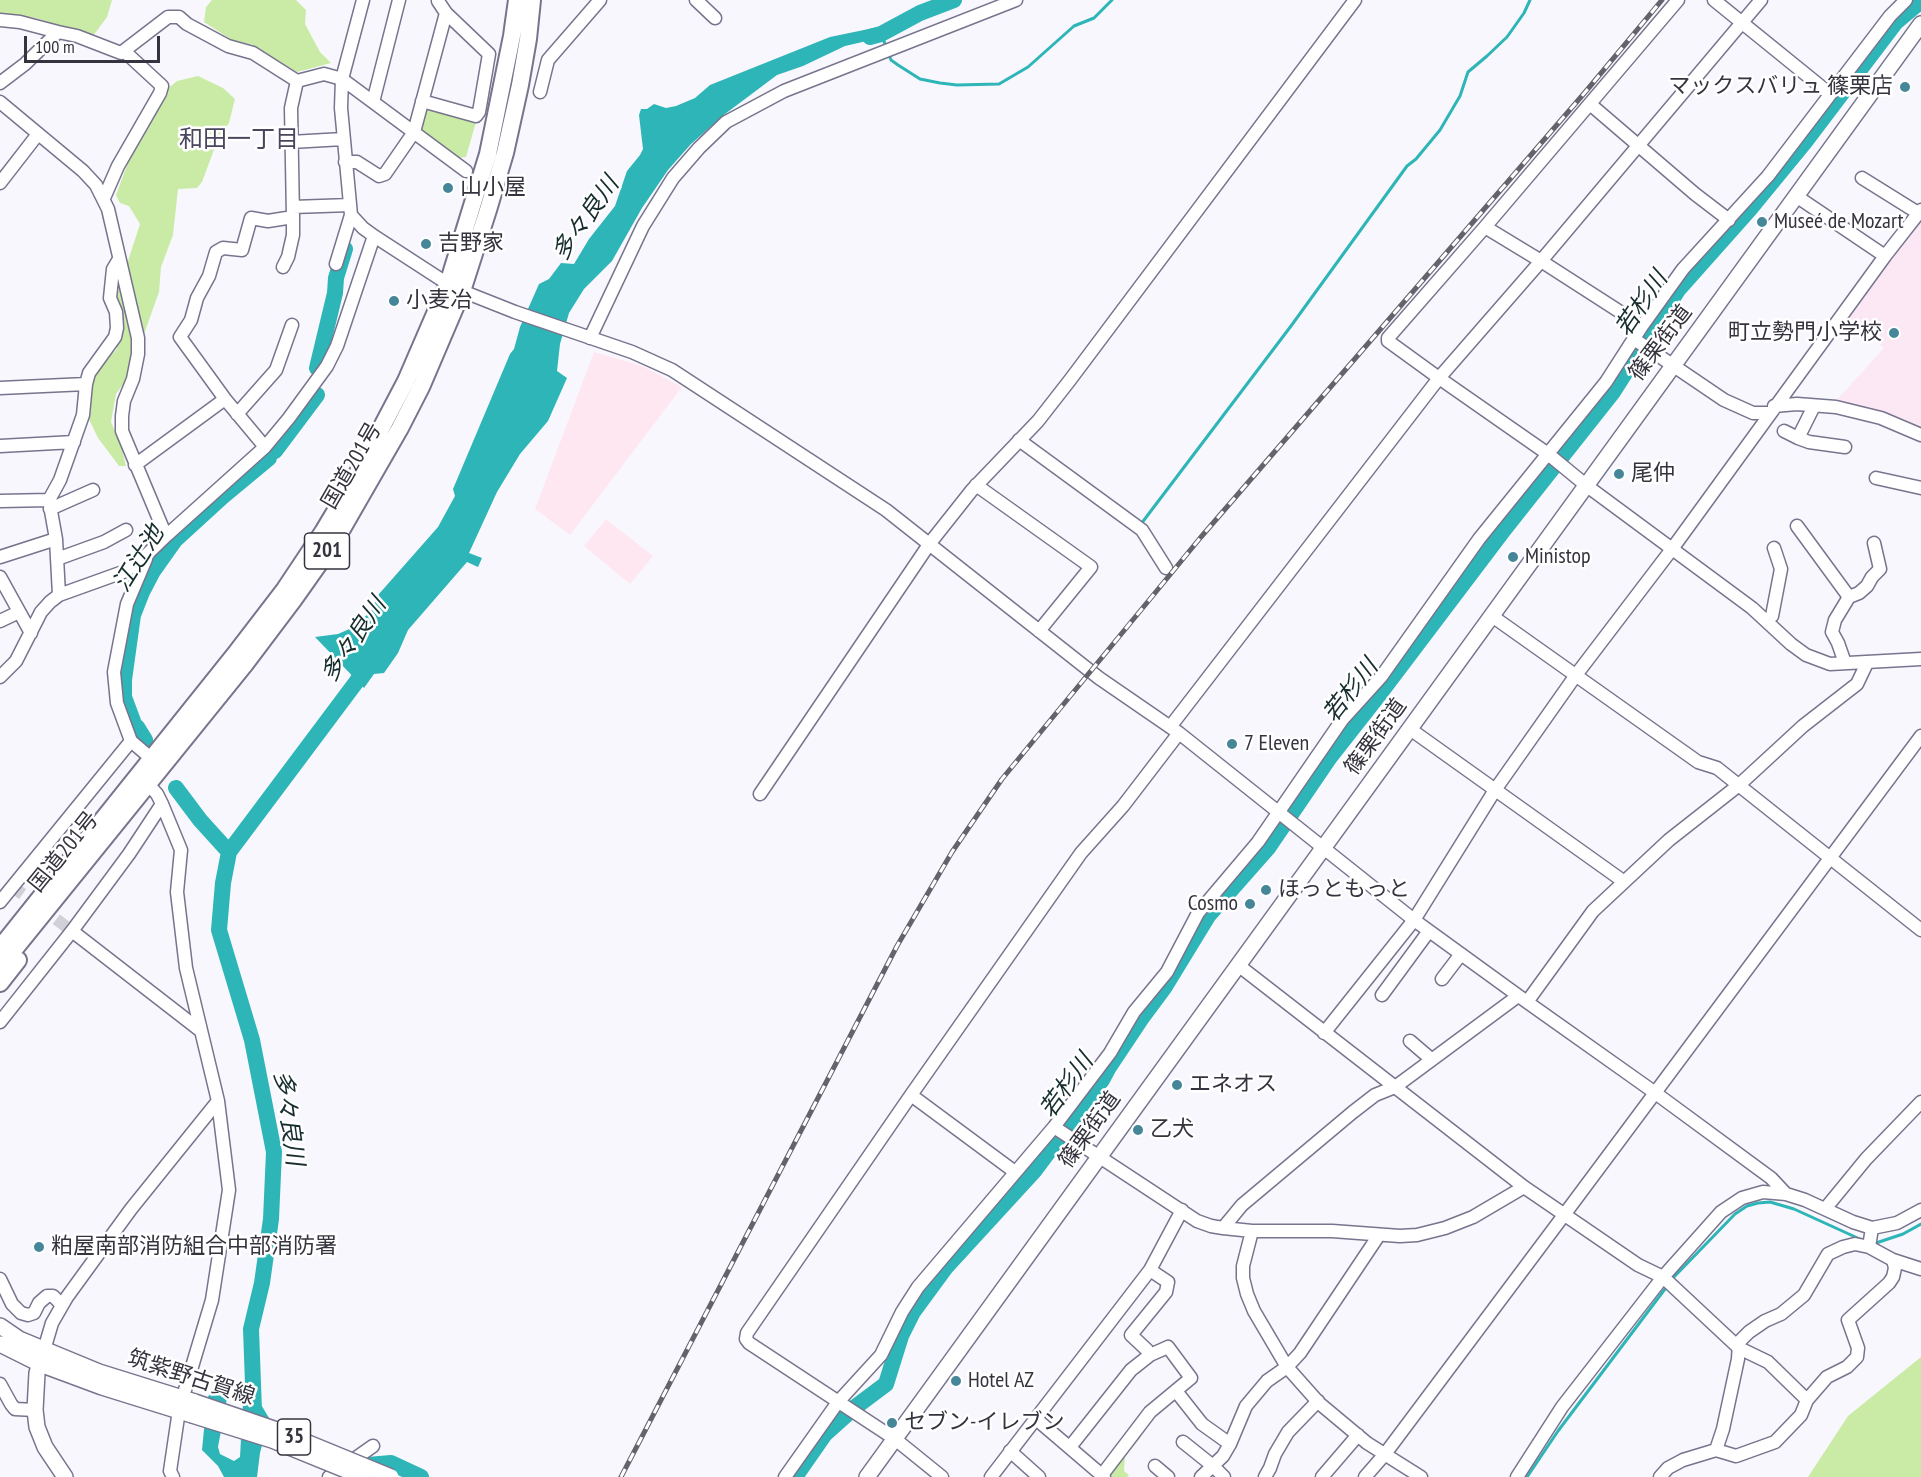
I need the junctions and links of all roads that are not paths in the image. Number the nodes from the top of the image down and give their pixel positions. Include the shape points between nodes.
1 (363, 0) edge
2 (399, 0) edge
3 (438, 0) edge
4 (517, 0) edge
5 (532, 0) edge
6 (600, 0) edge
7 (696, 0) edge
8 (1016, 0) edge
9 (1354, 0) edge
10 (1678, 0) edge
11 (1714, 0) edge
12 (1761, 0) edge
13 (1906, 0) edge
14 (446, 13) junction
15 (715, 18) dead end
16 (0, 20) edge
17 (1742, 22) junction
18 (1921, 24) edge
19 (58, 32) junction
20 (124, 51) junction
21 (342, 79) junction
22 (297, 81) junction
23 (0, 83) edge
24 (540, 92) dead end
25 (1830, 94) junction
26 (422, 101) junction
27 (0, 102) edge
28 (373, 102) junction
29 (1590, 104) junction
30 (414, 132) junction
31 (38, 134) junction
32 (343, 140) junction
33 (291, 142) junction
34 (1638, 145) junction
35 (345, 162) junction
36 (466, 171) dead end
37 (1862, 178) dead end
38 (0, 183) edge
39 (1796, 196) junction
40 (104, 198) junction
41 (350, 210) junction
42 (1920, 211) edge
43 (293, 212) junction
44 (1728, 220) junction
45 (1485, 227) junction
46 (374, 236) junction
47 (1884, 256) junction
48 (119, 259) junction
49 (1541, 261) junction
50 (336, 264) dead end
51 (283, 267) dead end
52 (455, 287) junction
53 (292, 325) dead end
54 (1642, 326) junction
55 (586, 337) junction
56 (1635, 339) junction
57 (1674, 365) junction
58 (1438, 378) junction
59 (86, 384) junction
60 (0, 388) edge
61 (225, 399) junction
62 (1814, 406) junction
63 (1772, 410) junction
64 (237, 414) junction
65 (1784, 431) dead end
66 (1921, 435) edge
67 (1797, 438) junction
68 (1019, 440) junction
69 (74, 442) junction
70 (0, 446) edge
71 (265, 447) junction
72 (1845, 447) dead end
73 (1548, 454) junction
74 (135, 465) junction
75 (1876, 478) dead end
76 (976, 485) junction
77 (1587, 486) junction
78 (1921, 488) edge
79 (93, 490) dead end
80 (0, 501) edge
81 (50, 505) junction
82 (1797, 526) dead end
83 (126, 530) dead end
84 (166, 536) junction
85 (56, 539) junction
86 (930, 543) junction
87 (1874, 543) dead end
88 (1773, 548) dead end
89 (1672, 549) junction
90 (148, 556) junction
91 (0, 557) edge
92 (57, 559) junction
93 (1167, 568) dead end
94 (0, 577) edge
95 (59, 595) junction
96 (1849, 597) junction
97 (19, 612) junction
98 (1492, 616) junction
99 (0, 621) edge
100 (1766, 621) junction
101 (1040, 631) junction
102 (31, 633) junction
103 (1921, 659) edge
104 (1845, 663) junction
105 (1867, 663) junction
106 (1576, 675) junction
107 (0, 677) edge
108 (1410, 729) junction
109 (1175, 730) junction
110 (1921, 736) edge
111 (131, 741) junction
112 (152, 759) junction
113 (148, 784) junction
114 (1739, 785) junction
115 (1496, 790) junction
116 (760, 794) dead end
117 (162, 804) junction
118 (119, 810) junction
119 (1279, 811) junction
120 (1323, 849) junction
121 (1829, 858) junction
122 (1623, 881) junction
123 (0, 902) edge
124 (1414, 920) junction
125 (1921, 930) edge
126 (72, 931) junction
127 (1429, 931) junction
128 (0, 933) edge
129 (0, 948) edge
130 (1461, 954) junction
131 (1238, 965) junction
132 (0, 967) edge
133 (1442, 979) dead end
134 (0, 983) edge
135 (1382, 995) dead end
136 (1522, 999) junction
137 (0, 1022) edge
138 (201, 1031) junction
139 (1324, 1033) junction
140 (1410, 1041) dead end
141 (1431, 1059) junction
142 (1395, 1087) junction
143 (1654, 1092) junction
144 (911, 1095) junction
145 (218, 1101) junction
146 (1921, 1102) edge
147 (1054, 1127) junction
148 (1100, 1156) junction
149 (1015, 1172) junction
150 (1524, 1186) junction
151 (1786, 1194) junction
152 (1825, 1209) junction
153 (1182, 1210) junction
154 (1921, 1210) edge
155 (1564, 1215) junction
156 (1223, 1228) junction
157 (1252, 1231) junction
158 (1379, 1234) junction
159 (1870, 1240) junction
160 (1893, 1260) junction
161 (1921, 1269) edge
162 (1150, 1270) junction
163 (0, 1279) edge
164 (1668, 1281) junction
165 (62, 1305) junction
166 (0, 1326) edge
167 (0, 1344) edge
168 (1739, 1348) junction
169 (1150, 1355) junction
170 (42, 1357) junction
171 (1287, 1367) junction
172 (0, 1384) edge
173 (1176, 1391) junction
174 (1807, 1400) junction
175 (1318, 1401) junction
176 (838, 1402) junction
177 (188, 1406) junction
178 (35, 1410) junction
179 (1035, 1418) junction
180 (1358, 1435) junction
181 (895, 1439) junction
182 (1183, 1442) dead end
183 (1230, 1444) junction
184 (373, 1446) dead end
185 (1070, 1447) junction
186 (1716, 1450) junction
187 (1010, 1451) junction
188 (1385, 1454) junction
189 (1155, 1466) dead end
190 (1214, 1466) junction
191 (1103, 1476) edge
192 (65, 1477) edge
193 (173, 1477) edge
194 (329, 1477) edge
195 (363, 1477) edge
196 (391, 1477) edge
197 (785, 1477) edge
198 (867, 1477) edge
199 (942, 1477) edge
200 (991, 1477) edge
201 (1040, 1477) edge
202 (1168, 1477) edge
203 (1201, 1477) edge
204 (1224, 1477) edge
205 (1265, 1477) edge
206 (1322, 1477) edge
207 (1365, 1477) edge
208 (1421, 1477) edge
209 (1516, 1477) edge
210 (1660, 1477) edge

1 - 21 street
2 - 28 street
3 - 14 street
4 - 52 highway, 国道201号 / 201 via 488,154
5 - 52 highway, 国道201号 / 201 via 505,153 488,210
6 - 24 street via 548,60
7 - 15 street
8 - 55 street via 783,91 726,122 673,178 643,226
9 - 68 street via 1070,380
10 - 29 street
11 - 17 street
12 - 17 street
13 - 25 street
14 - 26 street
14 - 26 street via 489,54 479,112 476,116
16 - 19 street
17 - 25 street
17 - 34 street
18 - 39 main road, 篠栗街道
19 - 20 street
19 - 23 street
20 - 22 street via 168,17 179,17 228,46 253,53
20 - 40 street via 162,86
21 - 22 street via 324,74
21 - 28 street
21 - 32 street
22 - 33 street via 291,108
25 - 44 street via 1768,176
26 - 30 street
27 - 31 street
28 - 30 street
29 - 34 street
29 - 45 street
30 - 35 street via 385,174 379,176 357,162
30 - 36 street
31 - 38 street
31 - 40 street via 96,184
32 - 33 street
32 - 35 street
33 - 43 street
34 - 44 street
34 - 49 street
35 - 41 street
37 - 42 street
39 - 47 street
39 - 57 main road, 篠栗街道
40 - 48 street
41 - 43 street
41 - 46 street
41 - 50 street
42 - 47 street
43 - 51 street via 293,235
43 - 61 street via 268,221 251,218 242,250 223,248 216,252 191,320 180,337
44 - 54 street via 1683,269
45 - 49 street
45 - 58 street via 1388,338
46 - 52 street
46 - 71 street via 327,366
47 - 63 street
48 - 59 street via 113,269 110,298 116,312 115,337 89,373
48 - 74 street via 138,338 138,354 122,416 122,431
49 - 54 street
49 - 58 street
52 - 55 street
52 - 112 highway, 国道201号 / 201 via 387,420 323,532 285,589
52 - 113 highway, 国道201号 / 201 via 421,387 334,541 245,664
53 - 64 street via 276,370
54 - 56 street
55 - 86 street via 672,370
56 - 57 street
56 - 73 street
57 - 63 street via 1724,400 1753,413
57 - 77 main road, 篠栗街道
58 - 73 street
58 - 109 street
59 - 60 street
59 - 69 street via 83,415
61 - 64 street
61 - 74 street
62 - 63 street
62 - 66 street via 1881,418
62 - 67 street
63 - 89 street
64 - 71 street
65 - 67 street
67 - 72 street
68 - 76 street
68 - 93 street via 1142,530
69 - 70 street
69 - 81 street
71 - 84 street
73 - 77 street
73 - 119 street via 1479,539 1381,677 1342,720
74 - 84 street
75 - 78 street
76 - 86 street
76 - 101 street via 1091,567
77 - 89 street
77 - 98 main road, 篠栗街道
79 - 81 street
80 - 81 street
81 - 85 street
82 - 96 street
83 - 92 street
84 - 90 street
85 - 91 street
85 - 92 street
86 - 101 street
86 - 116 street
87 - 96 street via 1880,569 1867,586
88 - 100 street via 1781,569 1772,616
89 - 100 street
89 - 106 street
90 - 95 street via 123,572
90 - 111 street via 127,604 114,672 117,703
92 - 95 street
94 - 97 street
95 - 102 street via 41,612
96 - 104 street via 1832,632
97 - 99 street
97 - 102 street
98 - 106 street
98 - 108 main road, 篠栗街道
100 - 104 street via 1806,655 1830,664
101 - 109 street via 1099,678
102 - 107 street via 16,661
103 - 105 street
104 - 105 street
105 - 114 street via 1857,684 1803,726
106 - 114 street via 1698,762 1717,768
106 - 115 street
108 - 115 street
108 - 120 main road, 篠栗街道
109 - 119 street
109 - 144 street via 1123,806 1081,854
110 - 121 street
111 - 112 street
111 - 123 street
112 - 118 highway, 国道201号 / 201
113 - 117 street
113 - 118 highway, 国道201号 / 201
114 - 121 street
114 - 122 street
115 - 122 street
115 - 124 street
117 - 126 street
117 - 138 street via 181,850 177,892 186,968
118 - 128 highway, 201 via 78,841
118 - 129 highway, 国道201号 / 201
118 - 132 highway, 国道201号 / 201
118 - 134 highway, 201 via 108,845
119 - 120 street
119 - 147 street via 1198,913 1167,972 1134,1012 1110,1053
120 - 124 street
120 - 131 main road, 篠栗街道
121 - 125 street
121 - 143 street
122 - 136 street via 1593,911
124 - 127 street
124 - 139 street
126 - 137 street
126 - 138 street
127 - 130 street
127 - 135 street
130 - 133 street
130 - 136 street
131 - 139 street
131 - 148 main road, 篠栗街道
136 - 141 street
136 - 143 street
138 - 145 street
139 - 142 street
140 - 141 street
141 - 142 street
142 - 150 street
142 - 156 street via 1375,1095 1353,1112 1242,1205
143 - 151 street via 1771,1178
143 - 155 street
144 - 149 street
144 - 176 street via 747,1333 749,1343
145 - 165 street via 131,1209
145 - 177 street via 229,1190 212,1300
146 - 152 street
147 - 148 street
147 - 149 street
148 - 153 street
148 - 181 main road, 篠栗街道
149 - 176 street via 918,1287 881,1355
150 - 155 street
150 - 158 street via 1473,1217 1445,1228 1408,1235
151 - 152 street
151 - 164 street via 1763,1192 1742,1198 1721,1212
152 - 159 street via 1853,1222
153 - 156 street via 1197,1221
153 - 162 street
154 - 159 street
155 - 164 street
155 - 188 street
156 - 157 street
157 - 158 street
157 - 171 street via 1243,1266 1246,1294
158 - 171 street
159 - 160 street
159 - 168 street via 1828,1254 1804,1294 1781,1314 1749,1332 1739,1342
160 - 161 street
160 - 174 street via 1895,1268 1889,1283 1848,1320 1858,1348 1857,1357 1827,1377
162 - 169 street via 1168,1282 1166,1292 1131,1335
162 - 179 street
163 - 165 street via 12,1304 28,1316 47,1296 53,1296
164 - 168 street
164 - 209 street via 1562,1407
165 - 170 street
166 - 170 main road, 筑紫野古賀線 / 35
167 - 170 main road, 筑紫野古賀線 / 35
168 - 174 street via 1768,1362
168 - 186 street
169 - 173 street via 1168,1347 1191,1378
169 - 185 street via 1131,1370
170 - 177 main road, 筑紫野古賀線 / 35 via 102,1387
170 - 178 main road
171 - 175 street
171 - 183 street via 1251,1399
172 - 178 street via 15,1408
173 - 183 street via 1202,1424
173 - 191 street via 1150,1412
174 - 186 street via 1801,1415 1775,1442 1736,1456
175 - 180 street
175 - 205 street via 1288,1432
176 - 181 street
176 - 197 street
177 - 193 street via 170,1471
177 - 195 main road, 筑紫野古賀線 / 35, bridge
177 - 196 main road, 筑紫野古賀線 / 35, bridge via 274,1429
178 - 192 main road via 45,1447
179 - 185 street
179 - 187 street
180 - 188 street
180 - 206 street
181 - 198 main road, 篠栗街道
181 - 199 street
182 - 190 street
183 - 190 street
184 - 194 street
185 - 191 street
186 - 210 street via 1683,1460
187 - 200 street
187 - 201 street
188 - 207 street
188 - 208 street
189 - 202 street
190 - 203 street
190 - 204 street

